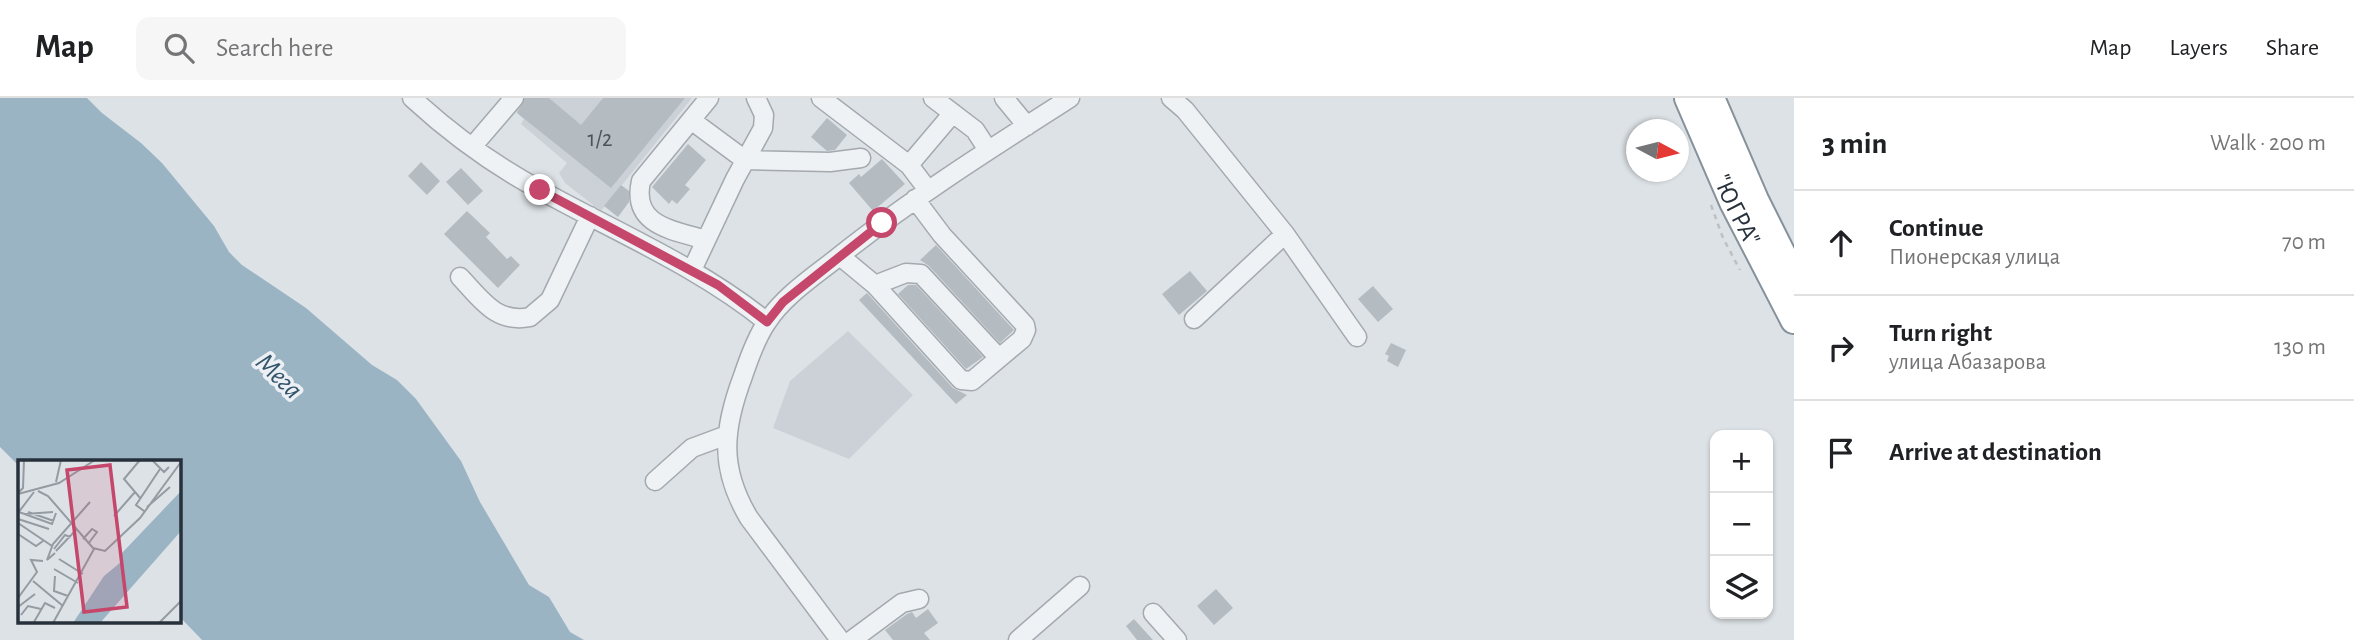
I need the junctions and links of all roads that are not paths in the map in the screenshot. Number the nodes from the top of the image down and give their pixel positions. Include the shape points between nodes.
1 (412, 98) edge
2 (514, 98) edge
3 (709, 98) edge
4 (756, 98) edge
5 (933, 98) edge
6 (1004, 98) edge
7 (1070, 98) edge
8 (1171, 98) edge
9 (1688, 98) edge
10 (830, 101) edge
11 (1714, 104) edge
12 (953, 113) junction
13 (691, 120) junction
14 (1027, 125) junction
15 (472, 147) junction
16 (988, 150) junction
17 (861, 159) dead end
18 (745, 160) junction
19 (909, 165) junction
20 (922, 195) junction
21 (590, 216) junction
22 (1285, 234) junction
23 (706, 240) junction
24 (840, 256) junction
25 (691, 270) junction
26 (460, 277) dead end
27 (1794, 278) edge
28 (875, 285) junction
29 (1194, 319) dead end
30 (1794, 320) edge
31 (767, 322) junction
32 (1357, 337) dead end
33 (999, 358) junction
34 (727, 435) junction
35 (655, 481) dead end
36 (1080, 586) dead end
37 (919, 599) dead end
38 (1153, 613) dead end
39 (840, 640) edge
40 (852, 640) edge
41 (1018, 640) edge
42 (1177, 640) edge

1 - 15 street
2 - 15 street
3 - 13 street
4 - 18 street via 765,120
5 - 12 street
6 - 14 street
7 - 14 street
8 - 22 street
9 - 30 highway, "ЮГРА" via 1733,202
10 - 19 street
11 - 27 highway, "ЮГРА"
12 - 16 street via 975,130
12 - 19 street
13 - 18 street
13 - 23 street via 641,181 640,207 648,218
14 - 16 street
15 - 21 street
16 - 20 street
17 - 18 street
18 - 23 street
19 - 20 street
20 - 24 street
20 - 33 street via 942,235 1025,325 1025,336
21 - 25 street
21 - 26 street via 550,300 530,317 494,313
22 - 29 street
22 - 32 street
23 - 25 street
24 - 28 street
24 - 31 street via 783,302
25 - 31 street
28 - 33 street via 906,272 921,274
28 - 33 street via 961,380 972,381
31 - 34 street via 734,397
34 - 35 street via 692,448
34 - 39 street via 728,465 738,499
36 - 41 street
37 - 40 street via 902,603
38 - 42 street

